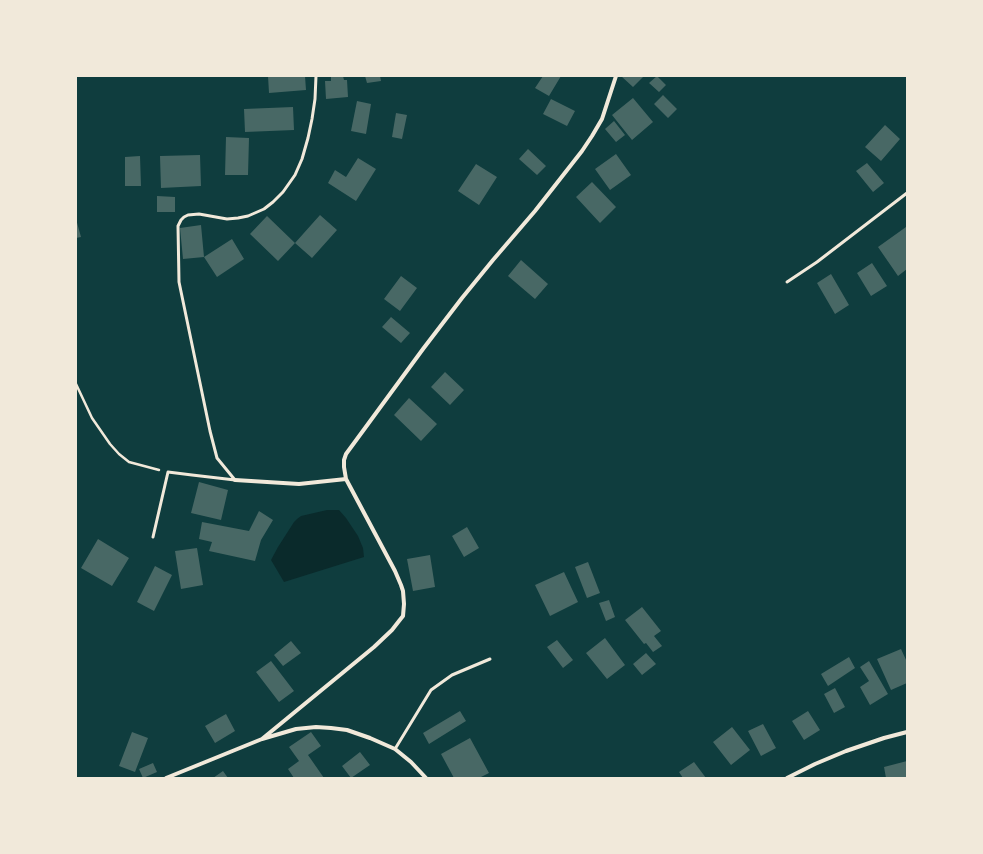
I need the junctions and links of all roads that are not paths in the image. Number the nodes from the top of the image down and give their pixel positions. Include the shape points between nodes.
1 (316, 76) edge
2 (616, 76) edge
3 (907, 193) edge
4 (787, 282) dead end
5 (346, 478) junction
6 (235, 480) junction
7 (153, 537) dead end
8 (490, 659) dead end
9 (907, 732) edge
10 (262, 739) junction
11 (395, 749) junction
12 (166, 778) edge
13 (426, 778) edge
14 (787, 778) edge

1 - 6 lane via 308,138 295,175 283,192 264,209 248,216 227,219 188,214 178,226 179,282 210,431 217,458
2 - 5 street via 602,119 592,136 462,298 346,454
3 - 4 lane
5 - 6 street via 299,484
5 - 10 street via 395,570 403,591 403,616 374,647
6 - 7 lane via 168,472
8 - 11 lane via 452,675 431,690
9 - 14 street via 846,751
10 - 11 street via 296,729 331,728 347,730
10 - 12 street
11 - 13 street

